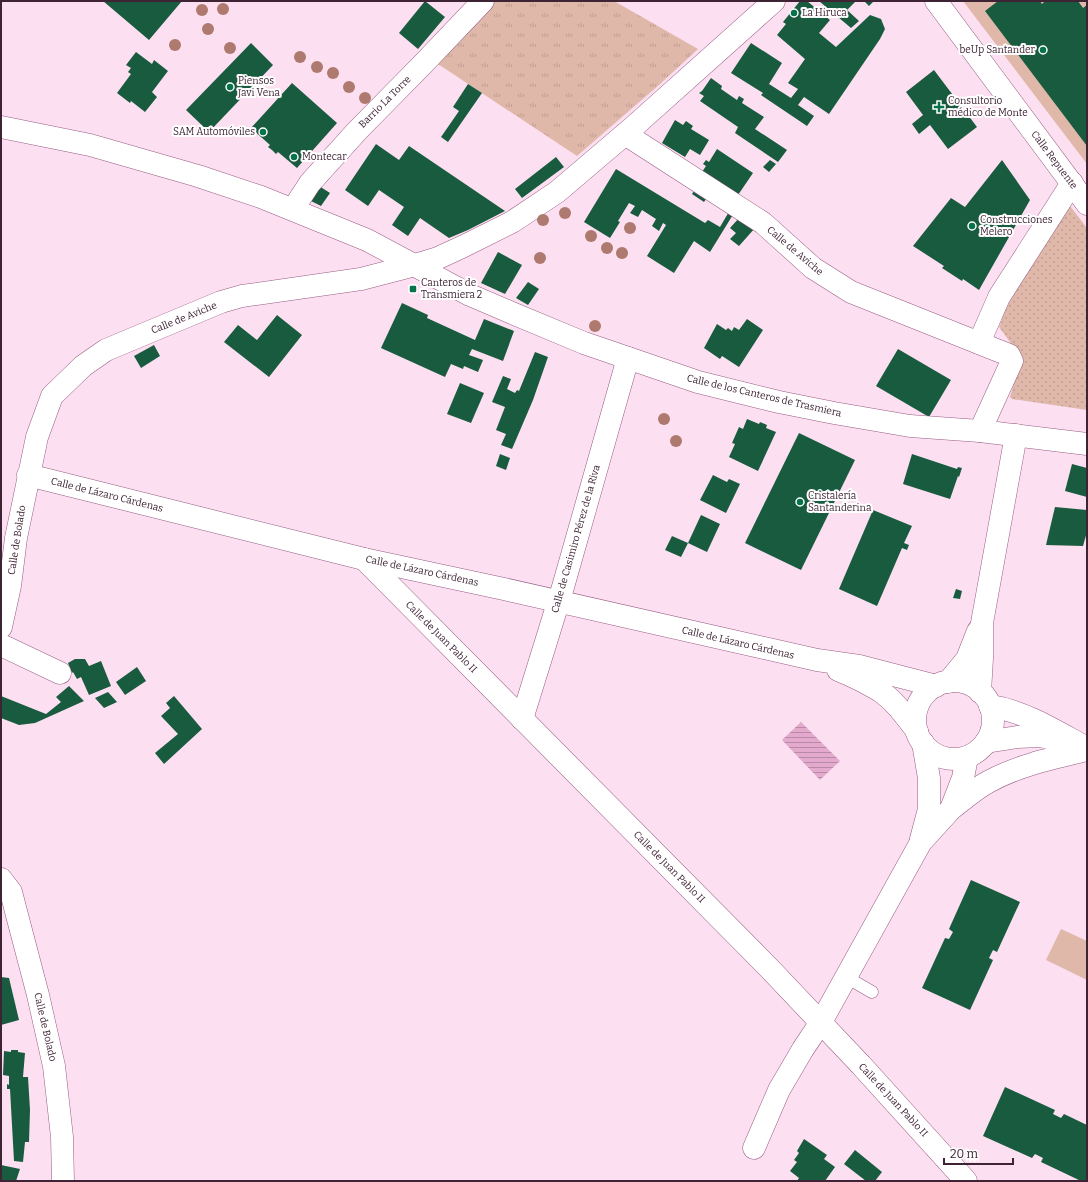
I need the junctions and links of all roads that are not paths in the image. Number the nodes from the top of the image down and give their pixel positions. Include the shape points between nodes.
1 (483, 1) edge
2 (774, 1) edge
3 (936, 1) edge
4 (1, 127) edge
5 (625, 134) junction
6 (1072, 183) junction
7 (1087, 204) edge
8 (293, 209) junction
9 (415, 265) junction
10 (979, 342) junction
11 (628, 358) junction
12 (980, 431) junction
13 (1016, 435) junction
14 (1087, 444) edge
15 (28, 475) junction
16 (364, 559) junction
17 (558, 602) junction
18 (982, 623) junction
19 (1, 627) edge
20 (1, 645) edge
21 (817, 660) junction
22 (60, 673) dead end
23 (942, 684) junction
24 (985, 699) junction
25 (522, 719) junction
26 (920, 737) junction
27 (986, 742) junction
28 (1087, 749) edge
29 (967, 757) junction
30 (951, 809) junction
31 (921, 842) junction
32 (1, 879) edge
33 (846, 977) junction
34 (872, 992) dead end
35 (821, 1022) junction
36 (754, 1148) dead end
37 (63, 1181) edge
38 (966, 1181) edge

1 - 8 street, Barrio La Torre via 357,130 310,184
2 - 5 street, Calle de Aviche
3 - 6 street, Calle Repuente
4 - 8 street via 90,145 198,176
5 - 9 street, Calle de Aviche via 557,192 512,222 438,258
5 - 10 street, Calle de Aviche via 763,223 812,268 851,292
6 - 7 street, Calle Repuente
6 - 10 street via 999,297
8 - 9 street via 367,240
9 - 11 street, Calle de los Canteros de Trasmiera via 470,295 584,343
9 - 15 street, Calle de Aviche via 361,279 242,296 198,311 106,350 83,366 52,396 37,437
10 - 12 street, Calle de Aviche via 1009,355 1012,361
11 - 12 street, Calle de los Canteros de Trasmiera via 698,382 779,402 910,426
11 - 17 street, Calle de Casimiro Pérez de la Riva
12 - 13 street, Calle de los Canteros de Trasmiera
13 - 14 street, Calle de los Canteros de Trasmiera
13 - 18 street
15 - 16 street, Calle de Lázaro Cárdenas
15 - 19 street, Calle de Bolado
16 - 17 street, Calle de Lázaro Cárdenas
16 - 25 street, Calle de Juan Pablo II
17 - 21 street, Calle de Lázaro Cárdenas
17 - 25 street, Calle de Casimiro Pérez de la Riva
18 - 23 street via 967,658
18 - 24 street
20 - 22 street
21 - 23 street, Calle de Lázaro Cárdenas via 859,666
21 - 26 street, Calle de Lázaro Cárdenas via 882,692 903,713
23 - 24 street via 961,682 973,687
23 - 26 street via 925,694 918,705 915,718
24 - 27 street via 993,719
24 - 28 street via 1048,727
25 - 35 street, Calle de Juan Pablo II
26 - 29 street via 932,752 943,758
26 - 31 street via 929,778 929,809
27 - 28 street via 1041,736
27 - 29 street via 978,751
28 - 30 street via 1014,770 987,783
29 - 30 street
30 - 31 street
31 - 33 street
32 - 37 street, Calle de Bolado via 11,892 54,1066 62,1137
33 - 34 lane
33 - 35 street
35 - 36 street via 779,1090
35 - 38 street, Calle de Juan Pablo II

